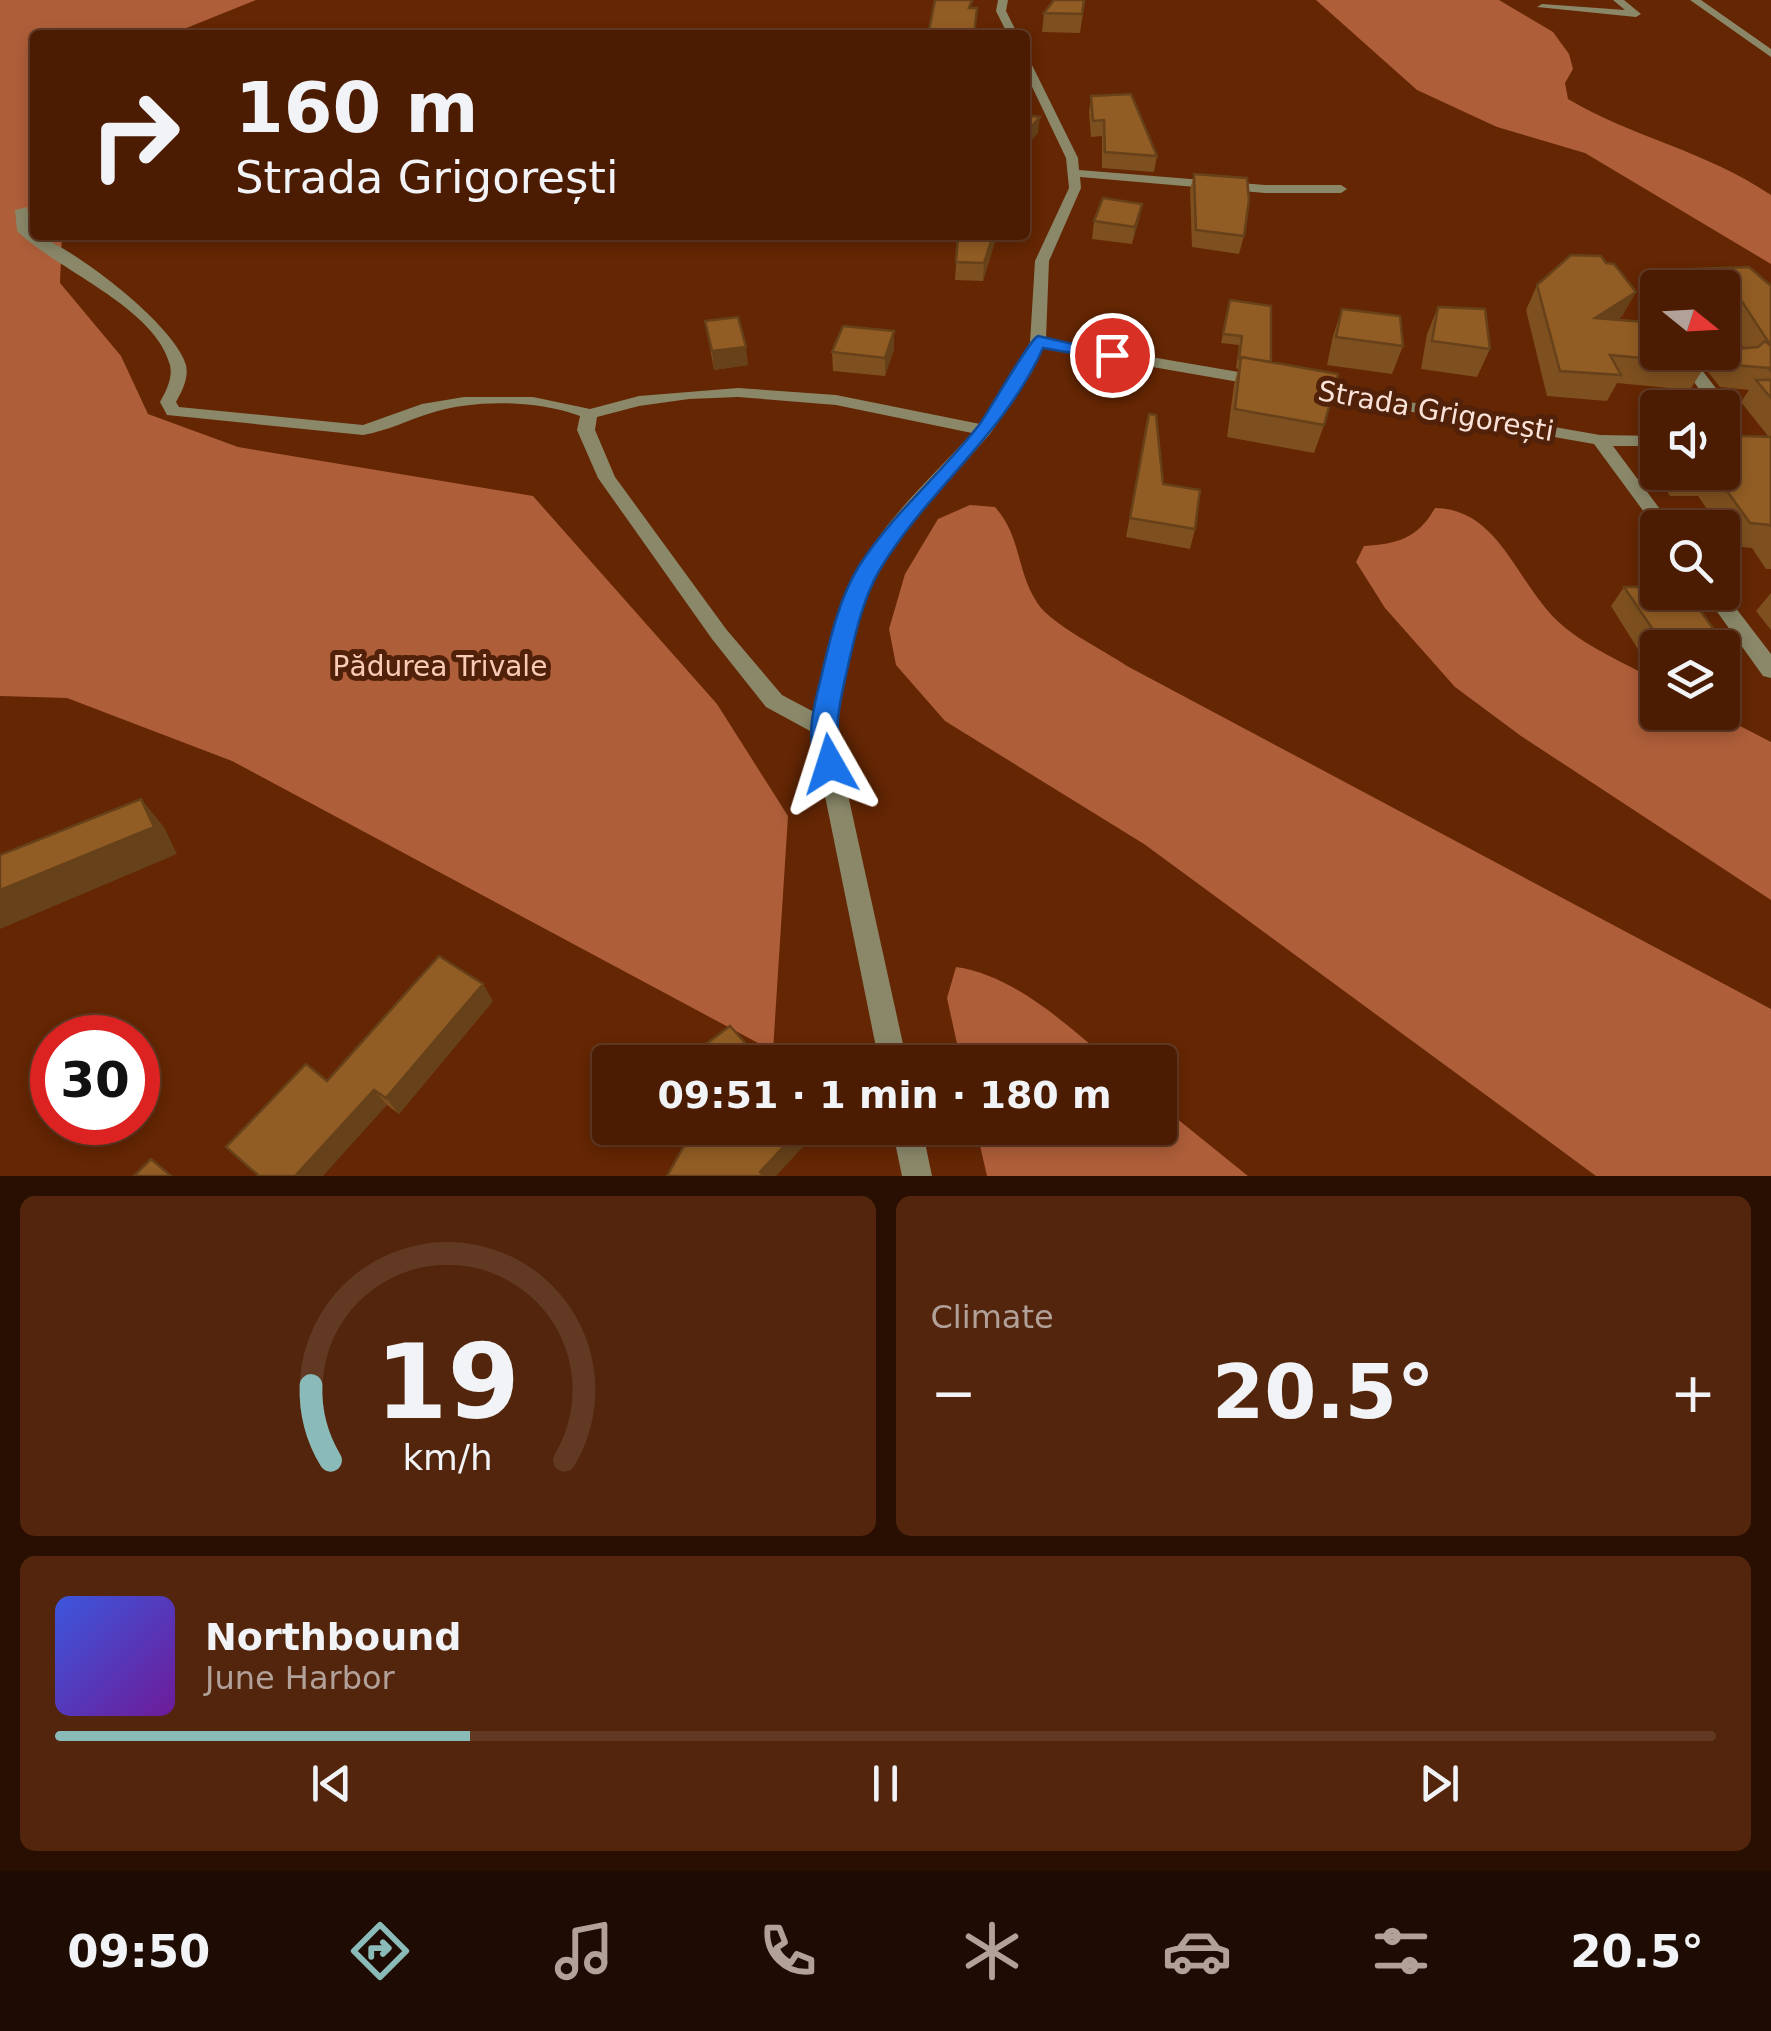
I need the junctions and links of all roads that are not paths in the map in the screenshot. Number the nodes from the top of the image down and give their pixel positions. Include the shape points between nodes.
1 (1002, 0) edge
2 (1618, 0) edge
3 (1694, 0) edge
4 (1542, 7) dead end
5 (1010, 30) edge
6 (1771, 54) edge
7 (1030, 76) edge
8 (1074, 174) junction
9 (1341, 188) dead end
10 (22, 210) dead end
11 (30, 234) edge
12 (38, 240) edge
13 (1038, 342) junction
14 (1693, 370) edge
15 (1708, 390) edge
16 (588, 414) junction
17 (984, 430) junction
18 (1600, 440) junction
19 (1640, 441) edge
20 (1652, 510) edge
21 (1727, 610) edge
22 (1771, 670) edge
23 (822, 727) junction
24 (889, 1045) edge
25 (911, 1145) edge
26 (917, 1176) edge

1 - 5 street
2 - 4 street via 1636,14
3 - 6 street
7 - 8 street
8 - 9 street
8 - 13 street via 1075,188 1042,261
10 - 11 street
12 - 16 street via 141,314 167,346 178,365 168,402 172,411 363,430 451,403 541,403
13 - 17 street
13 - 18 street, Strada Grigorești
14 - 15 street
16 - 17 street via 670,394 732,389 899,410
16 - 23 street via 586,430 607,478 719,634 774,700
17 - 23 street via 867,571 844,630
18 - 19 street, Strada Grigorești
18 - 20 street
21 - 22 street
23 - 24 street
25 - 26 street

